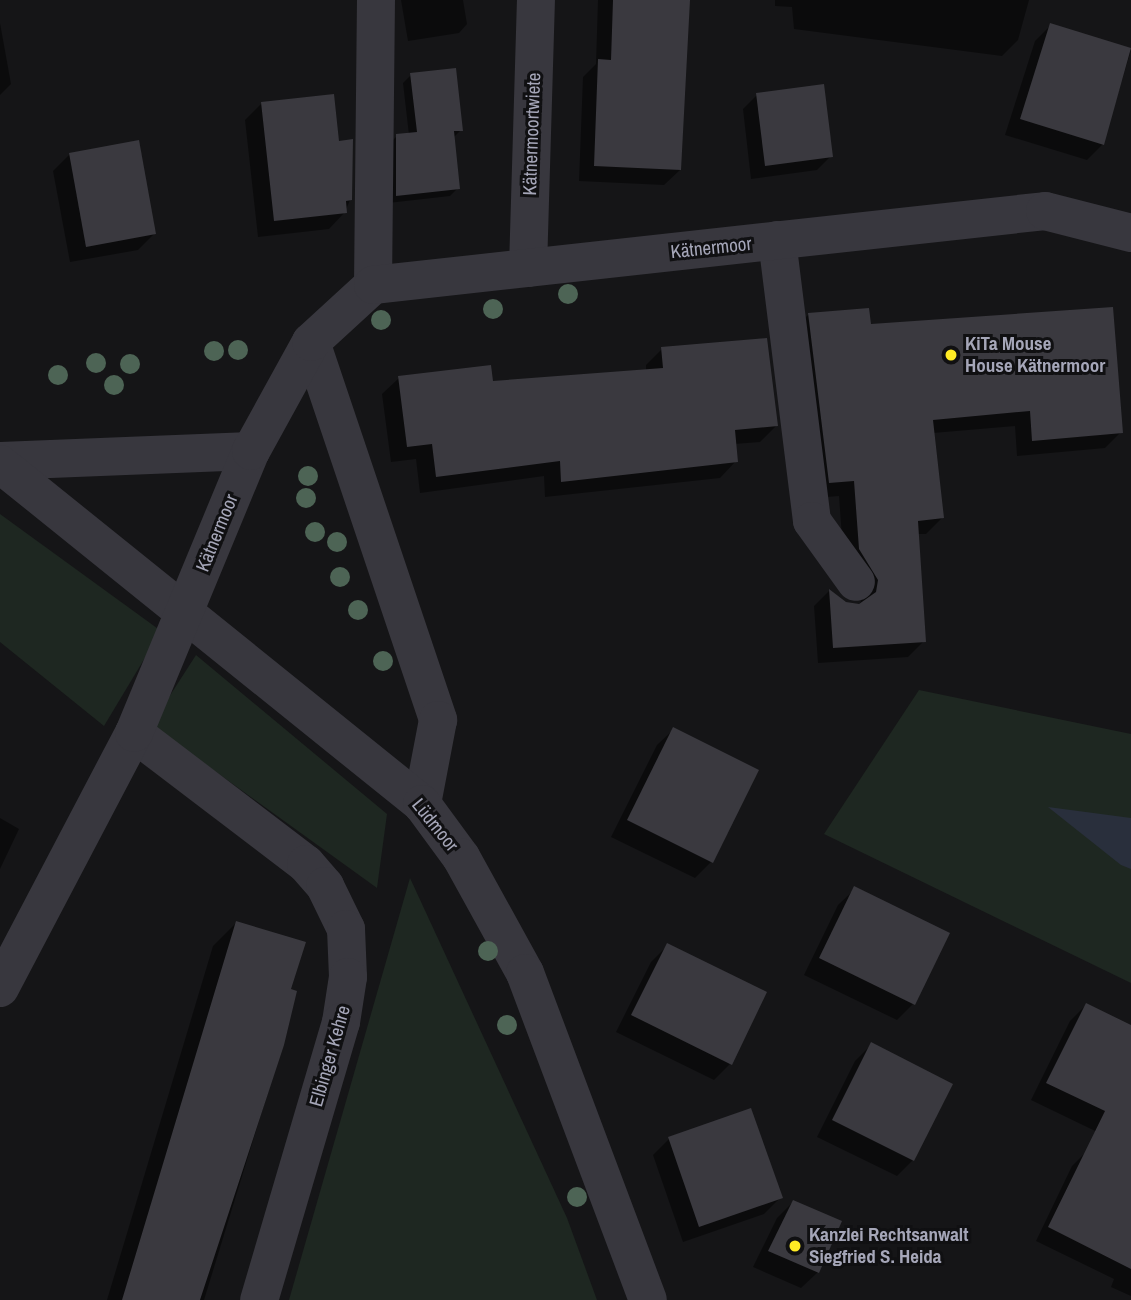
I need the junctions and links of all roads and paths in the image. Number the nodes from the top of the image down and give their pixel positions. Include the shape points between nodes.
1 (376, 0) edge
2 (536, 0) edge
3 (1131, 233) edge
4 (777, 240) junction
5 (528, 268) junction
6 (373, 285) junction
7 (311, 342) junction
8 (251, 451) junction
9 (0, 463) edge
10 (856, 582) dead end
11 (185, 614) junction
12 (134, 733) junction
13 (422, 804) junction
14 (0, 988) edge
15 (258, 1300) edge
16 (648, 1300) edge

1 - 6 street
2 - 5 street, Kätnermoortwiete
3 - 4 street, Kätnermoor via 1045,211
4 - 5 street, Kätnermoor
4 - 10 street via 812,521
5 - 6 street, Kätnermoor
6 - 7 street, Kätnermoor
7 - 8 street, Kätnermoor
7 - 13 street via 438,720
8 - 9 street
8 - 11 street, Kätnermoor
9 - 11 street, Lüdmoor
11 - 12 street
11 - 13 street, Lüdmoor
12 - 14 street
12 - 15 street, Elbinger Kehre via 306,864 324,886 346,929 348,977 341,1022
13 - 16 street, Lüdmoor via 461,857 525,973

